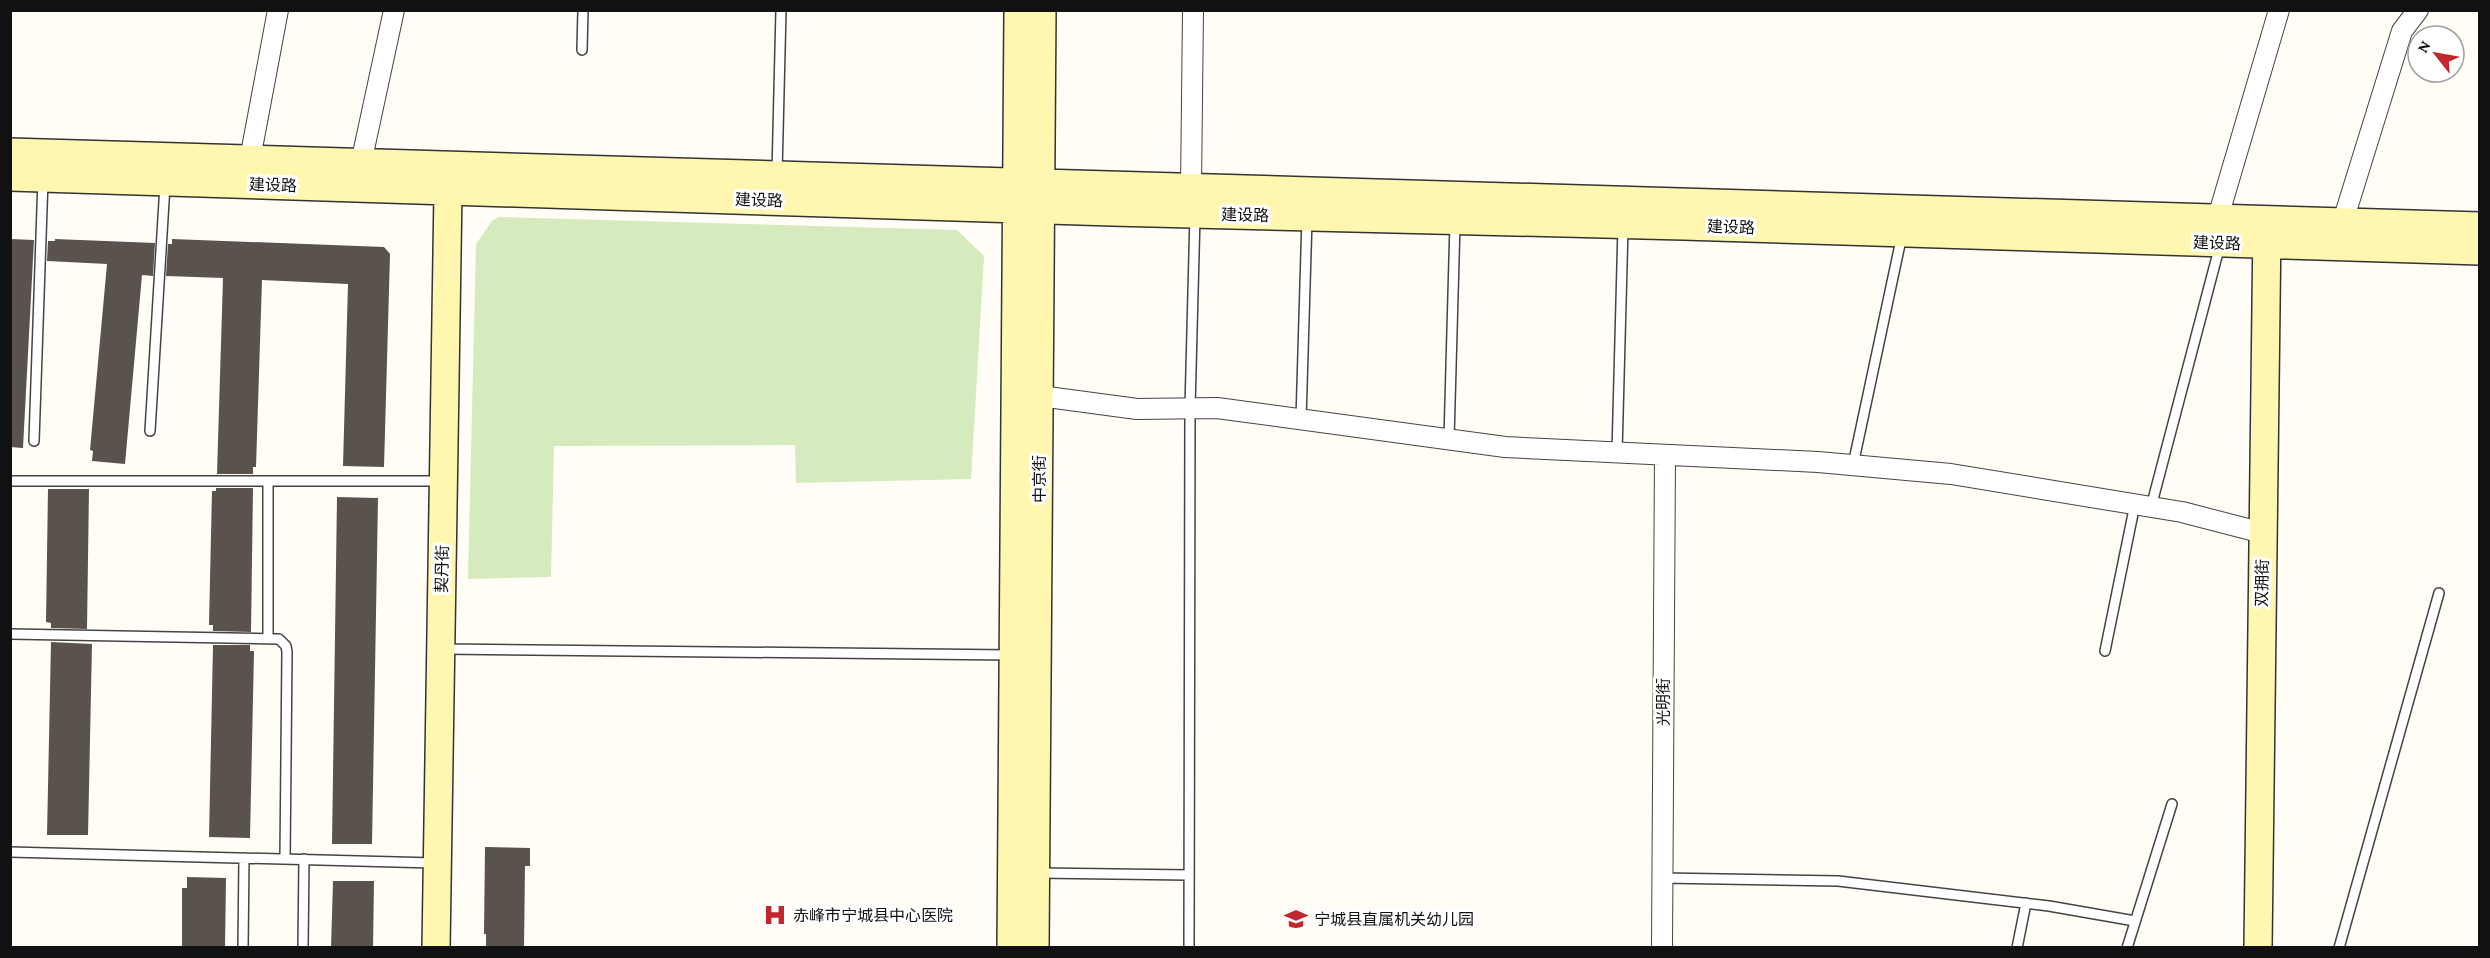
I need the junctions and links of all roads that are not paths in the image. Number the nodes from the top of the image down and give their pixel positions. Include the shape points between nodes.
1 (278, 10) edge
2 (394, 10) edge
3 (583, 10) edge
4 (781, 10) edge
5 (1018, 10) edge
6 (1042, 10) edge
7 (1192, 10) edge
8 (2279, 10) edge
9 (2418, 10) edge
10 (582, 50) dead end
11 (10, 152) edge
12 (250, 159) junction
13 (361, 162) junction
14 (777, 176) junction
15 (10, 177) edge
16 (44, 178) junction
17 (165, 182) junction
18 (448, 191) junction
19 (1029, 196) junction
20 (1193, 201) junction
21 (1307, 216) junction
22 (1455, 220) junction
23 (2343, 221) junction
24 (1623, 224) junction
25 (2480, 226) edge
26 (2219, 230) junction
27 (2267, 232) junction
28 (1902, 233) junction
29 (2480, 251) edge
30 (1040, 396) junction
31 (1190, 408) junction
32 (1301, 420) junction
33 (150, 431) dead end
34 (1449, 440) junction
35 (34, 441) dead end
36 (1617, 453) junction
37 (1665, 456) junction
38 (1853, 465) junction
39 (10, 481) edge
40 (268, 481) junction
41 (444, 481) junction
42 (2143, 506) junction
43 (2263, 533) junction
44 (2439, 593) dead end
45 (10, 634) edge
46 (268, 638) junction
47 (441, 648) junction
48 (2105, 651) dead end
49 (1015, 655) junction
50 (2172, 804) dead end
51 (10, 852) edge
52 (244, 858) junction
53 (285, 859) junction
54 (304, 860) junction
55 (438, 863) junction
56 (1036, 873) junction
57 (1189, 875) junction
58 (1662, 878) junction
59 (2026, 903) junction
60 (2135, 921) junction
61 (243, 948) edge
62 (303, 948) edge
63 (436, 948) edge
64 (1011, 948) edge
65 (1035, 948) edge
66 (1189, 948) edge
67 (1662, 948) edge
68 (2017, 948) edge
69 (2127, 948) edge
70 (2258, 948) edge
71 (2340, 948) edge

1 - 12 street
2 - 13 street
3 - 10 lane
4 - 14 lane
5 - 19 main road, 中京街
6 - 19 main road, 中京街
7 - 20 street
8 - 26 street
9 - 23 street via 2402,31
11 - 12 main road, 建设路
12 - 13 main road, 建设路
13 - 14 main road, 建设路
14 - 19 main road, 建设路
15 - 16 main road, 建设路
16 - 17 main road, 建设路
16 - 35 lane
17 - 18 main road, 建设路
17 - 33 lane
18 - 19 main road, 建设路
18 - 41 main road, 契丹街
19 - 20 main road, 建设路
19 - 30 main road, 中京街
19 - 49 main road, 中京街
20 - 21 main road, 建设路
20 - 26 main road, 建设路 via 1684,200
20 - 31 lane
21 - 22 main road, 建设路
21 - 32 lane
22 - 24 main road, 建设路
22 - 34 lane
23 - 25 main road, 建设路
23 - 27 main road, 建设路
24 - 28 main road, 建设路
24 - 36 lane
26 - 27 main road, 建设路
26 - 28 main road, 建设路
26 - 42 lane
27 - 29 main road, 建设路
27 - 43 main road, 双拥街
28 - 38 lane
30 - 31 street via 1137,410
30 - 56 main road, 中京街
31 - 32 street
31 - 57 lane
32 - 34 street
34 - 36 street
36 - 37 street
37 - 38 street
37 - 58 street, 光明街
38 - 42 street via 1951,474
39 - 40 lane
40 - 41 lane
40 - 46 lane
41 - 47 main road, 契丹街
42 - 43 street
42 - 48 lane
43 - 70 main road, 双拥街
44 - 71 lane
45 - 46 lane
46 - 53 lane via 279,639 287,652
47 - 49 lane
47 - 55 main road, 契丹街
49 - 64 main road, 中京街
50 - 60 lane
51 - 52 lane
52 - 53 lane
52 - 61 lane
53 - 54 lane
54 - 55 lane
54 - 62 lane
55 - 63 main road, 契丹街
56 - 57 lane
56 - 65 main road, 中京街
57 - 66 lane
58 - 59 lane via 1838,881
58 - 67 street, 光明街
59 - 60 lane
59 - 68 lane
60 - 69 lane

